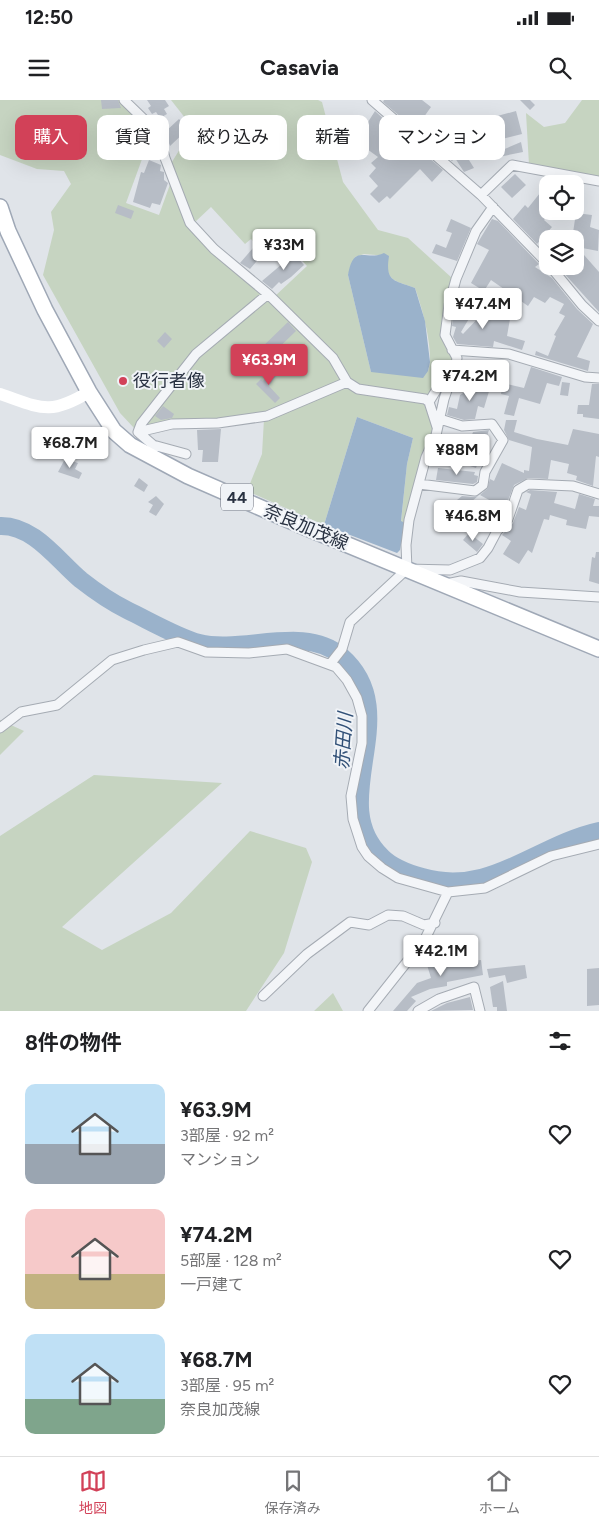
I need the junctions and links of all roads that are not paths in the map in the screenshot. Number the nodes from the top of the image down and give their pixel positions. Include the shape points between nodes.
1 (124, 100) edge
2 (372, 100) edge
3 (599, 181) edge
4 (481, 195) junction
5 (0, 207) edge
6 (493, 207) junction
7 (539, 255) edge
8 (557, 275) edge
9 (268, 294) junction
10 (599, 321) edge
11 (454, 354) junction
12 (599, 378) edge
13 (347, 382) junction
14 (89, 392) junction
15 (0, 394) edge
16 (429, 402) junction
17 (440, 419) junction
18 (437, 428) junction
19 (138, 432) junction
20 (153, 452) junction
21 (186, 454) dead end
22 (419, 484) junction
23 (599, 494) edge
24 (407, 570) junction
25 (445, 584) junction
26 (599, 597) edge
27 (599, 649) edge
28 (331, 663) junction
29 (0, 728) edge
30 (599, 844) edge
31 (448, 892) junction
32 (435, 923) junction
33 (263, 996) dead end
34 (368, 1011) edge
35 (418, 1011) edge
36 (480, 1011) edge

1 - 9 street via 158,134 190,223 214,250
2 - 4 street
3 - 4 street via 512,165
4 - 6 street
5 - 14 main road, 奈良加茂線 / 44 via 45,310
6 - 7 street
6 - 11 street via 476,231 456,279 445,323 445,335
8 - 10 street
9 - 13 street via 333,358
9 - 19 street via 196,354
11 - 12 street via 509,354 585,377
11 - 16 street
11 - 17 street
13 - 16 street via 358,389 422,397
13 - 19 street via 267,416 218,423 172,424
14 - 15 main road via 68,405 52,409
14 - 20 main road, 奈良加茂線 / 44 via 114,431 130,445
16 - 18 street
17 - 18 street
17 - 22 street via 462,426 492,424 503,440 485,472 480,489
18 - 22 street
19 - 20 street
20 - 21 street
20 - 24 main road, 奈良加茂線 / 44 via 307,528
22 - 24 street via 409,520
23 - 24 street via 573,486 528,484 518,490 508,519 480,558 450,570
24 - 25 main road, 奈良加茂線 / 44
24 - 28 street via 350,622 340,651
25 - 26 street via 461,581 520,592
25 - 27 main road, 奈良加茂線 / 44
28 - 29 street via 288,649 249,653 206,652 178,642 112,660 57,705 22,712
28 - 31 street via 347,680 362,716 362,743 351,807 362,848 374,862 398,878
30 - 31 street via 551,856 485,888
31 - 32 street
32 - 33 street via 424,924 403,916 388,915 369,925 350,922 307,954
32 - 34 street
35 - 36 street via 439,998 474,987

